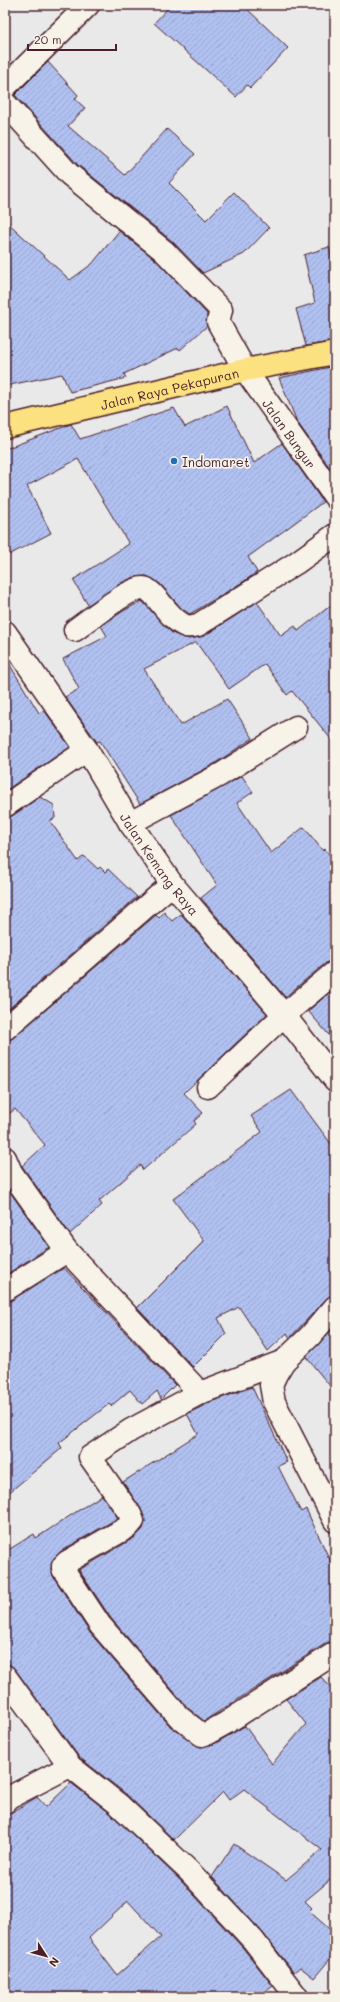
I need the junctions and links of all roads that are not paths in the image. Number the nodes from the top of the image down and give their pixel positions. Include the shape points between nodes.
1 (88, 5) edge
2 (5, 87) edge
3 (5, 103) edge
4 (335, 353) edge
5 (245, 370) junction
6 (5, 427) edge
7 (335, 497) edge
8 (335, 535) edge
9 (75, 630) dead end
10 (5, 632) edge
11 (296, 726) dead end
12 (87, 750) junction
13 (5, 806) edge
14 (130, 823) junction
15 (172, 884) junction
16 (335, 972) edge
17 (284, 1015) junction
18 (5, 1029) edge
19 (335, 1080) edge
20 (208, 1087) dead end
21 (5, 1158) edge
22 (66, 1251) junction
23 (5, 1290) edge
24 (335, 1307) edge
25 (284, 1361) junction
26 (200, 1393) junction
27 (335, 1521) edge
28 (335, 1653) edge
29 (5, 1676) edge
30 (70, 1766) junction
31 (5, 1802) edge
32 (297, 1997) edge

1 - 2 street
3 - 5 street, Jalan Bungur via 68,174 164,251 221,310 218,322
4 - 5 main road, Jalan Raya Pekapuran
5 - 6 main road, Jalan Raya Pekapuran
5 - 7 street, Jalan Bungur
8 - 9 street via 198,625 187,626 178,622 151,592 143,588 130,592
10 - 12 street, Jalan Kemang Raya
11 - 14 street via 220,775
12 - 13 street
12 - 14 street, Jalan Kemang Raya
14 - 15 street, Jalan Kemang Raya
15 - 17 street, Jalan Kemang Raya
15 - 18 street
16 - 17 street
17 - 19 street, Jalan Kemang Raya
17 - 20 street
21 - 22 street via 11,1172
22 - 23 street
22 - 26 street
24 - 25 street
25 - 26 street
25 - 27 street via 272,1384 274,1402
26 - 28 street via 131,1430 90,1457 133,1521 128,1527 67,1562 63,1569 100,1625 186,1723 202,1734 208,1733
29 - 30 street
30 - 31 street
30 - 32 street via 118,1804 190,1872 253,1940

